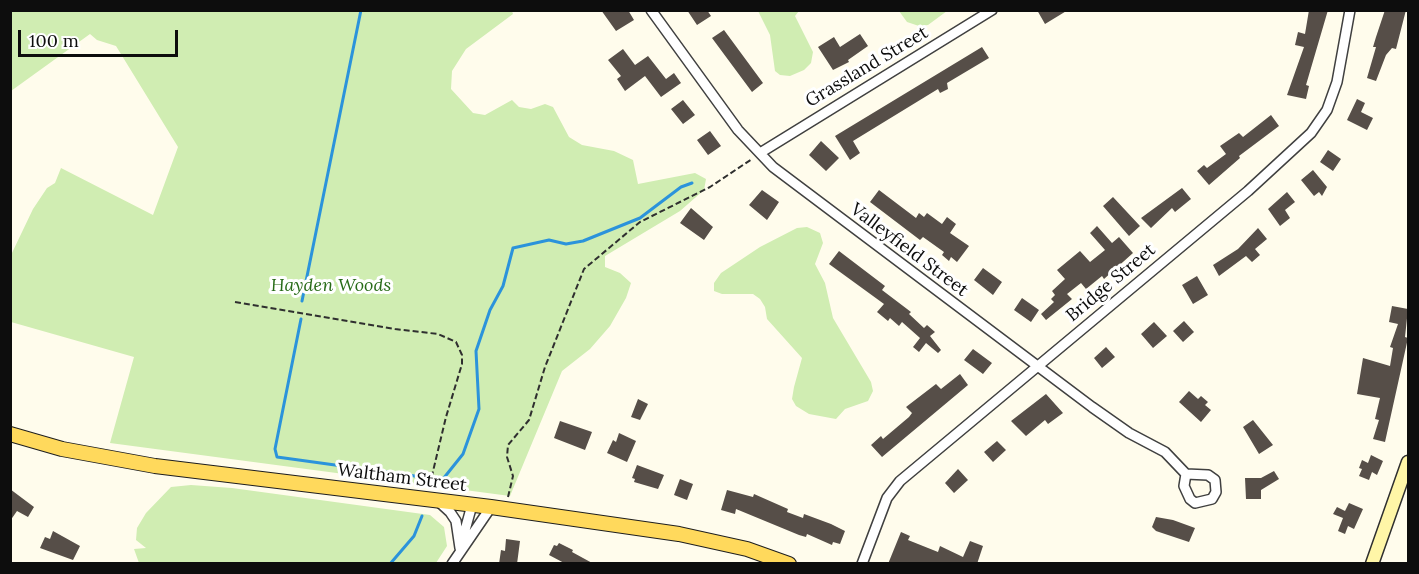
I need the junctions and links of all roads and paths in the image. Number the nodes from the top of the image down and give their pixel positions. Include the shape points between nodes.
1 (651, 10) edge
2 (992, 10) edge
3 (1350, 10) edge
4 (759, 153) junction
5 (235, 302) dead end
6 (1038, 365) junction
7 (10, 434) edge
8 (1408, 462) edge
9 (1186, 474) dead end
10 (508, 497) dead end
11 (431, 500) junction
12 (472, 505) junction
13 (491, 507) junction
14 (456, 556) edge
15 (779, 562) edge
16 (862, 564) edge
17 (1372, 564) edge

1 - 4 street, Valleyfield Street
2 - 4 street, Grassland Street
3 - 6 street, Bridge Street via 1337,82 1327,110 1311,133 1248,191
4 - 6 street, Valleyfield Street via 831,212
4 - 10 path via 710,187 640,222 584,269 529,420 508,445 513,476
5 - 11 path via 438,334 456,342 462,364 446,417
6 - 9 street, Valleyfield Street via 1129,433 1165,452
6 - 16 street, Bridge Street via 900,481 887,498
7 - 11 main road, Waltham Street via 62,449 155,466
8 - 17 main road
11 - 12 main road, Waltham Street
11 - 14 street via 447,509 456,522 460,535
12 - 13 main road, Waltham Street
12 - 14 street
13 - 14 street
13 - 15 main road, Waltham Street via 687,535

